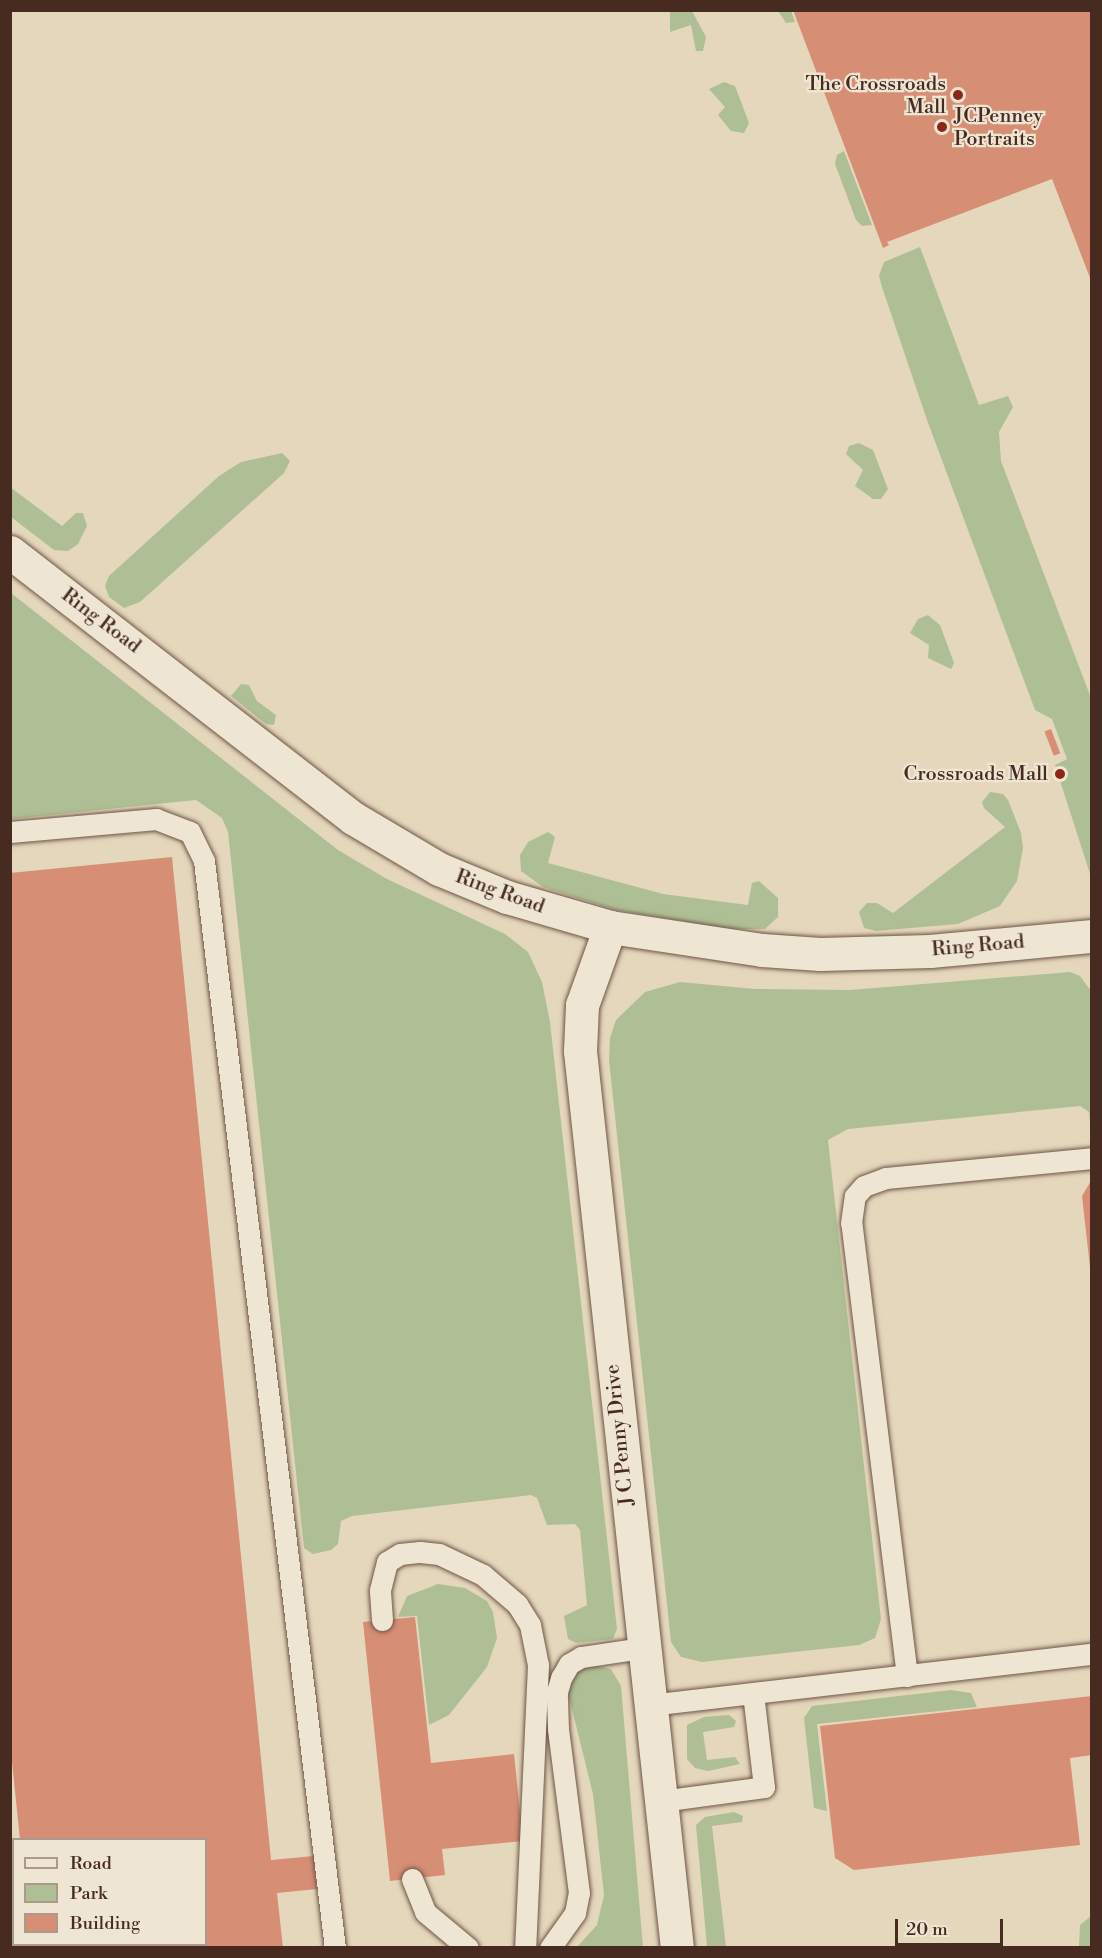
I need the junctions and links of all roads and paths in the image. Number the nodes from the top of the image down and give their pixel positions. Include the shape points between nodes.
1 (10, 552) edge
2 (10, 832) edge
3 (610, 927) junction
4 (1092, 936) edge
5 (1092, 1158) edge
6 (382, 1620) dead end
7 (642, 1648) junction
8 (1092, 1654) edge
9 (907, 1676) junction
10 (753, 1694) junction
11 (649, 1705) junction
12 (662, 1801) junction
13 (412, 1879) dead end
14 (335, 1947) edge
15 (468, 1947) edge
16 (525, 1947) edge
17 (550, 1947) edge
18 (677, 1947) edge

1 - 3 street, Ring Road via 311,786 383,837 471,883
2 - 14 lane via 156,819 190,832 204,861
3 - 4 street, Ring Road via 705,944 820,954 930,951
3 - 7 street, J C Penny Drive via 582,1005 580,1051
5 - 9 lane via 886,1178 864,1186 855,1196 850,1223
6 - 16 lane via 380,1590 387,1562 400,1554 420,1552 439,1554 483,1575 517,1604 530,1625 538,1665
7 - 11 street, J C Penny Drive
7 - 17 lane via 581,1657 569,1664 561,1678 557,1692 558,1728 579,1893 575,1913
8 - 9 lane
9 - 10 lane
10 - 11 lane
10 - 12 lane via 764,1787
11 - 12 street, J C Penny Drive
12 - 18 street, J C Penny Drive
13 - 15 lane via 425,1912

